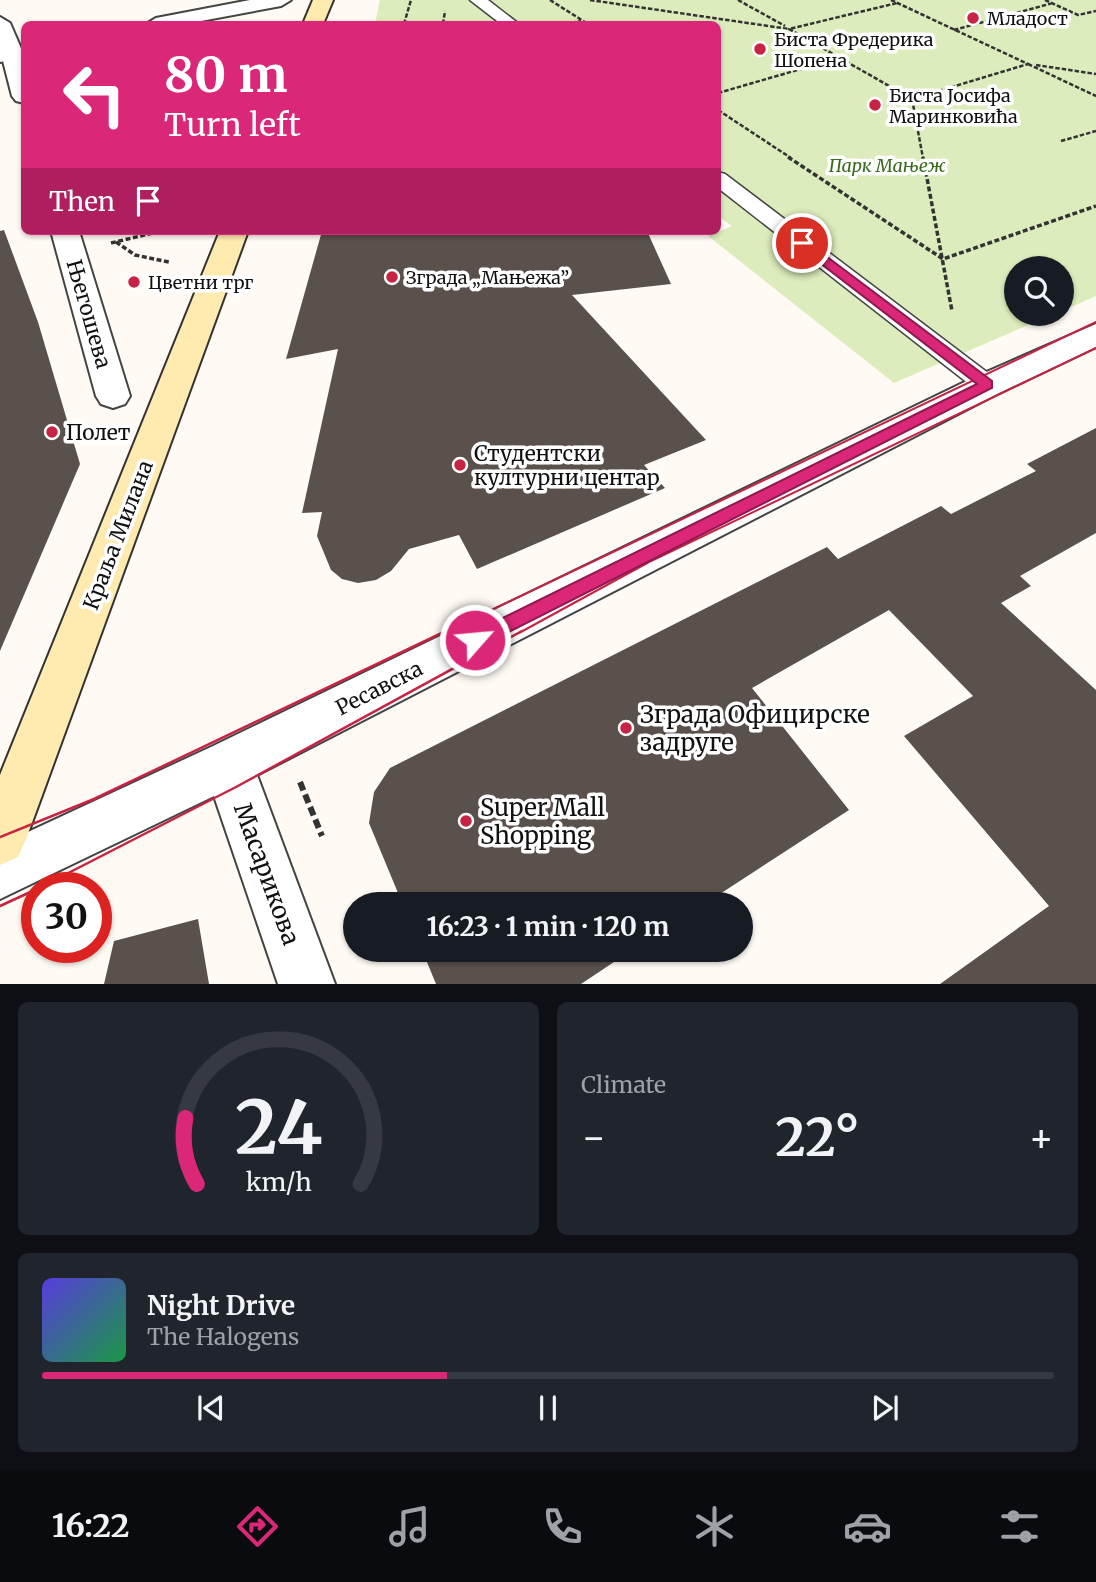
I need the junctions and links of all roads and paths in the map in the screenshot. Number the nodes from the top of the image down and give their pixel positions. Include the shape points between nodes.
1 (281, 0) edge
2 (323, 0) edge
3 (411, 0) edge
4 (478, 0) edge
5 (550, 0) edge
6 (590, 0) edge
7 (738, 0) edge
8 (891, 0) edge
9 (1045, 0) edge
10 (897, 1) edge
11 (1053, 4) junction
12 (1096, 11) edge
13 (581, 20) joint
14 (172, 21) edge
15 (314, 21) edge
16 (405, 21) edge
17 (507, 21) edge
18 (577, 21) edge
19 (0, 23) edge
20 (789, 29) junction
21 (953, 30) junction
22 (12, 53) edge
23 (839, 58) junction
24 (1028, 64) junction
25 (1096, 74) edge
26 (21, 85) edge
27 (721, 92) edge
28 (1096, 96) edge
29 (912, 99) junction
30 (721, 112) edge
31 (1096, 131) edge
32 (1061, 141) dead end
33 (721, 180) edge
34 (1096, 206) edge
35 (66, 235) edge
36 (144, 235) edge
37 (232, 235) edge
38 (943, 259) junction
39 (169, 262) dead end
40 (954, 319) dead end
41 (1096, 334) edge
42 (987, 385) junction
43 (113, 396) dead end
44 (228, 764) junction
45 (298, 776) dead end
46 (322, 836) dead end
47 (0, 839) edge
48 (0, 872) edge
49 (307, 984) edge

1 - 14 street
2 - 15 main road
3 - 16 path
4 - 17 lane
5 - 13 path
6 - 20 path
7 - 20 path
8 - 10 path
9 - 11 path
10 - 20 path
10 - 21 path
11 - 12 path via 1078,15
11 - 21 path
13 - 18 path
19 - 22 street
20 - 23 path
21 - 24 path
22 - 26 street
23 - 27 path
23 - 29 path
24 - 25 path
24 - 28 path
24 - 29 path
29 - 38 path
30 - 38 path
31 - 32 path
33 - 42 lane
34 - 38 path
35 - 43 street, Његошева
36 - 39 path via 115,242 135,255
37 - 47 main road, Краља Милана
38 - 40 path
41 - 42 street, Ресавска
42 - 44 street, Ресавска
44 - 48 street, Ресавска
44 - 49 street, Масарикова
45 - 46 path

